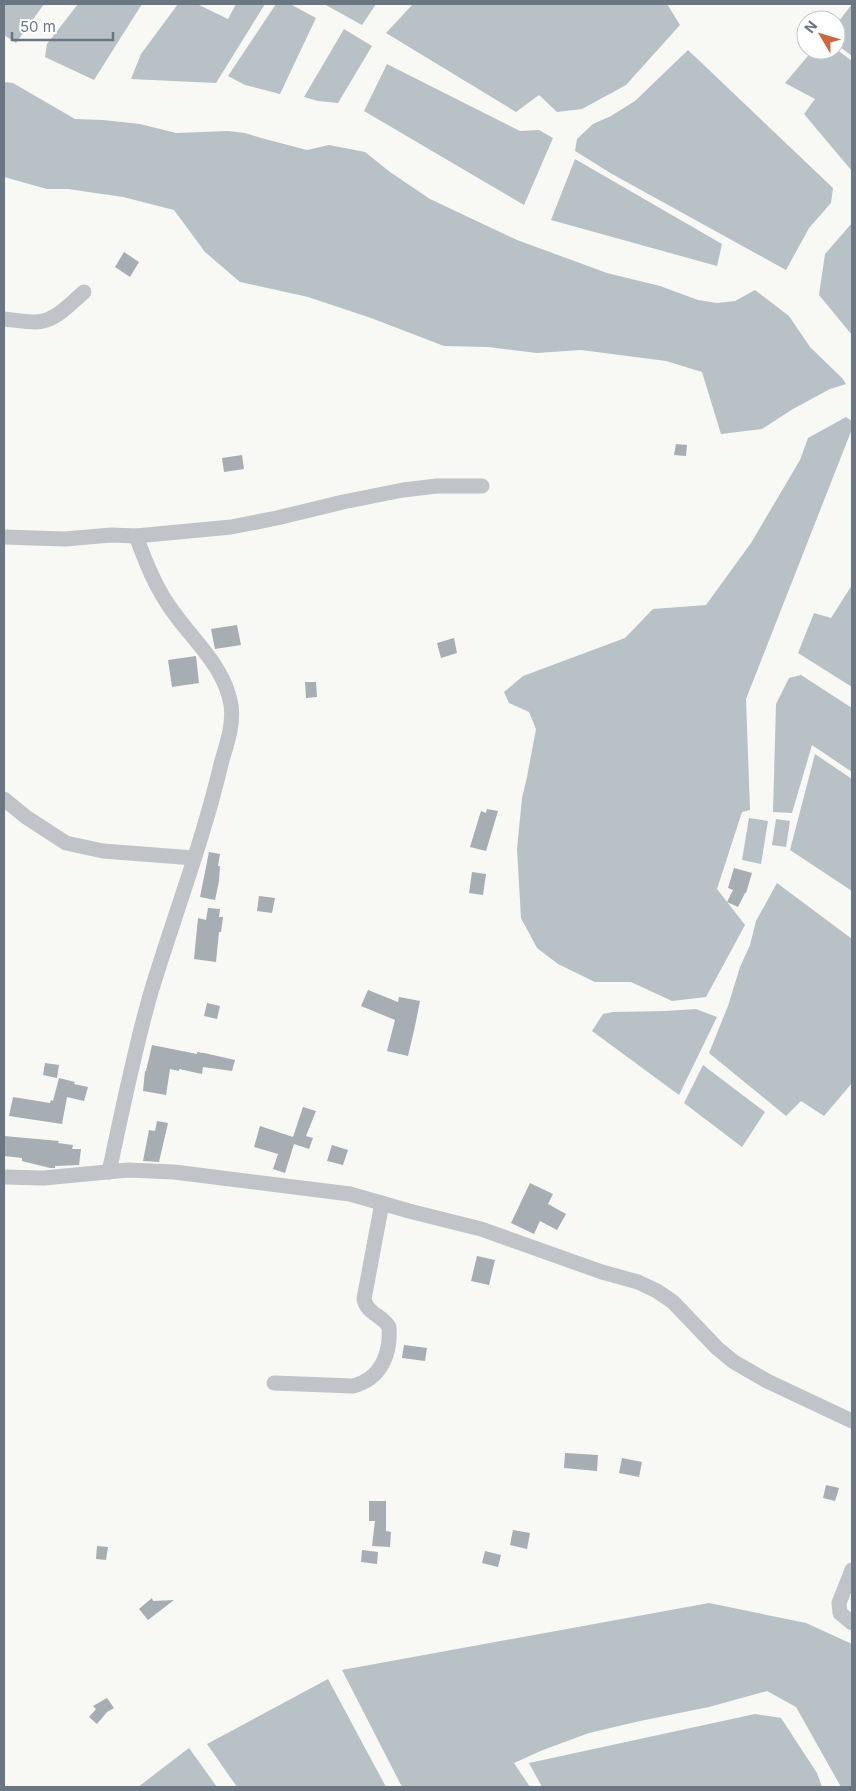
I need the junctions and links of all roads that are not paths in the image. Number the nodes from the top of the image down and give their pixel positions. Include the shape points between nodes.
1 (84, 292) dead end
2 (4, 319) edge
3 (482, 486) dead end
4 (136, 536) junction
5 (4, 538) edge
6 (4, 800) edge
7 (194, 858) junction
8 (109, 1172) junction
9 (4, 1177) edge
10 (382, 1203) junction
11 (274, 1383) dead end
12 (852, 1421) edge
13 (852, 1570) edge
14 (852, 1623) edge

1 - 2 street via 49,320
3 - 4 street via 403,490 231,527
4 - 5 street
4 - 7 street via 160,592 221,676 231,705 232,720 221,766
6 - 7 street via 66,843 103,851
7 - 8 street via 151,992
8 - 9 street via 44,1178
8 - 10 street via 148,1170 294,1186 350,1194
10 - 11 street via 364,1299 367,1308 389,1327 382,1367 363,1384 353,1386
10 - 12 street via 481,1229 645,1285 673,1302 734,1362
13 - 14 street via 838,1603 840,1614

